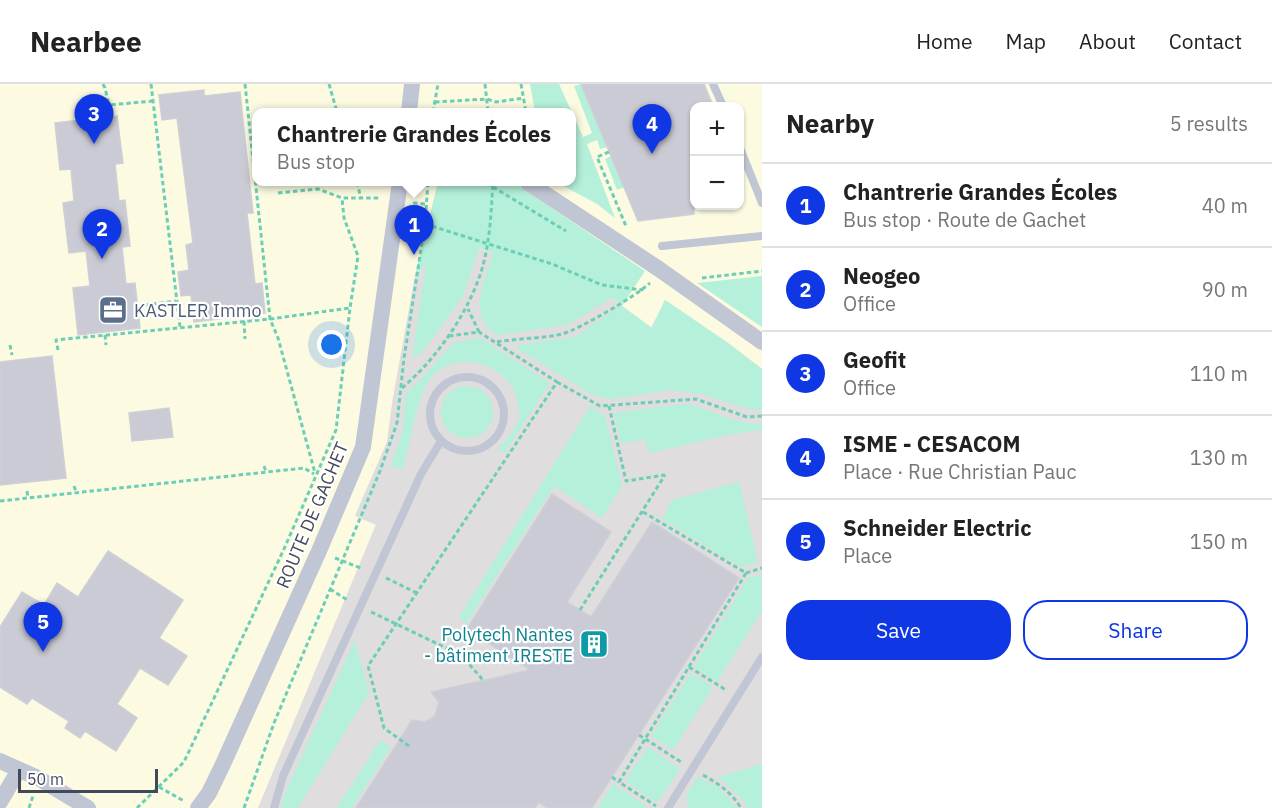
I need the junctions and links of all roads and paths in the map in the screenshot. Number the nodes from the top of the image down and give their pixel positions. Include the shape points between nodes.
1 (103, 84) edge
2 (151, 84) edge
3 (245, 84) edge
4 (329, 84) edge
5 (412, 84) edge
6 (438, 84) edge
7 (485, 84) edge
8 (521, 84) edge
9 (713, 84) edge
10 (524, 98) junction
11 (487, 99) junction
12 (153, 101) junction
13 (435, 102) junction
14 (721, 102) edge
15 (109, 105) junction
16 (336, 108) edge
17 (409, 108) edge
18 (434, 108) edge
19 (488, 108) edge
20 (525, 108) edge
21 (105, 117) dead end
22 (252, 150) edge
23 (609, 152) dead end
24 (743, 156) edge
25 (256, 186) edge
26 (358, 186) edge
27 (399, 186) edge
28 (428, 186) edge
29 (493, 186) edge
30 (533, 186) edge
31 (278, 193) dead end
32 (361, 199) dead end
33 (762, 203) edge
34 (425, 224) junction
35 (762, 236) edge
36 (487, 245) junction
37 (662, 246) dead end
38 (635, 253) junction
39 (659, 269) junction
40 (762, 271) edge
41 (674, 279) junction
42 (643, 290) junction
43 (176, 301) junction
44 (137, 306) dead end
45 (350, 308) junction
46 (468, 309) dead end
47 (270, 319) junction
48 (244, 321) junction
49 (180, 327) junction
50 (479, 332) junction
51 (105, 335) junction
52 (448, 336) junction
53 (245, 339) dead end
54 (762, 342) edge
55 (495, 343) junction
56 (10, 345) dead end
57 (106, 345) dead end
58 (58, 350) dead end
59 (12, 356) dead end
60 (557, 381) junction
61 (401, 389) junction
62 (609, 406) junction
63 (762, 416) edge
64 (441, 441) junction
65 (264, 466) dead end
66 (266, 472) junction
67 (315, 475) junction
68 (74, 486) dead end
69 (27, 491) dead end
70 (76, 492) junction
71 (28, 498) junction
72 (0, 501) edge
73 (643, 512) junction
74 (762, 568) edge
75 (746, 573) junction
76 (330, 589) junction
77 (361, 608) junction
78 (580, 610) dead end
79 (397, 623) junction
80 (762, 657) edge
81 (689, 667) junction
82 (483, 680) dead end
83 (737, 698) junction
84 (639, 735) dead end
85 (645, 739) junction
86 (409, 746) dead end
87 (0, 761) edge
88 (18, 770) junction
89 (612, 777) dead end
90 (619, 782) junction
91 (159, 787) junction
92 (0, 802) edge
93 (192, 805) edge
94 (87, 808) edge
95 (137, 808) edge
96 (244, 808) edge
97 (274, 808) edge
98 (658, 808) edge
99 (668, 808) edge

1 - 15 path
2 - 12 path
3 - 22 path
4 - 16 path
5 - 17 street
6 - 13 path
7 - 11 path
8 - 10 path
9 - 14 lane
10 - 11 path via 496,102
10 - 20 path
11 - 13 path
11 - 19 path
12 - 15 path
12 - 43 path
13 - 18 path
15 - 21 path
23 - 38 path via 597,157
24 - 33 lane
25 - 47 path
26 - 32 path
27 - 93 street, ROUTE DE GACHET via 363,447 223,764 205,800
28 - 34 path
29 - 36 path
30 - 38 street
31 - 45 path via 318,189 342,198 344,218 358,256
34 - 36 path
34 - 61 path
35 - 37 lane
36 - 42 path via 552,264 602,285
36 - 52 path via 467,307
38 - 39 street
39 - 41 street
39 - 42 path
40 - 41 path
41 - 54 street
42 - 55 path via 564,333
43 - 44 path
43 - 49 path
45 - 47 path
45 - 67 path via 336,430
46 - 50 path
47 - 48 path
47 - 67 path
48 - 49 path
48 - 53 path
49 - 51 path
50 - 52 path
50 - 55 path
51 - 57 path
51 - 58 path via 56,340
52 - 61 path via 419,374
55 - 60 path
56 - 59 path
60 - 62 path via 600,406
60 - 79 path
61 - 76 path via 390,446
62 - 63 path via 696,399 747,417
62 - 73 path via 626,482 665,475
64 - 64 lane via 464,452 494,441 503,426 504,410 494,388 479,379 463,377 441,388 432,402 430,419
64 - 77 lane via 421,474
65 - 66 path
66 - 67 path via 304,468
66 - 70 path
67 - 91 path via 184,762
68 - 70 path
69 - 71 path
70 - 71 path
71 - 72 path
73 - 75 path
73 - 78 path
74 - 75 path
75 - 81 path
76 - 77 path
76 - 96 path via 274,723
77 - 79 path
77 - 97 lane via 283,776
79 - 82 path via 461,655
79 - 86 path via 368,666 384,728
80 - 83 lane
81 - 83 path
81 - 85 path
83 - 99 lane
84 - 85 path
85 - 90 path
87 - 88 street
88 - 92 street
88 - 94 street via 39,778
89 - 90 path
90 - 98 path
91 - 93 path
91 - 95 path

